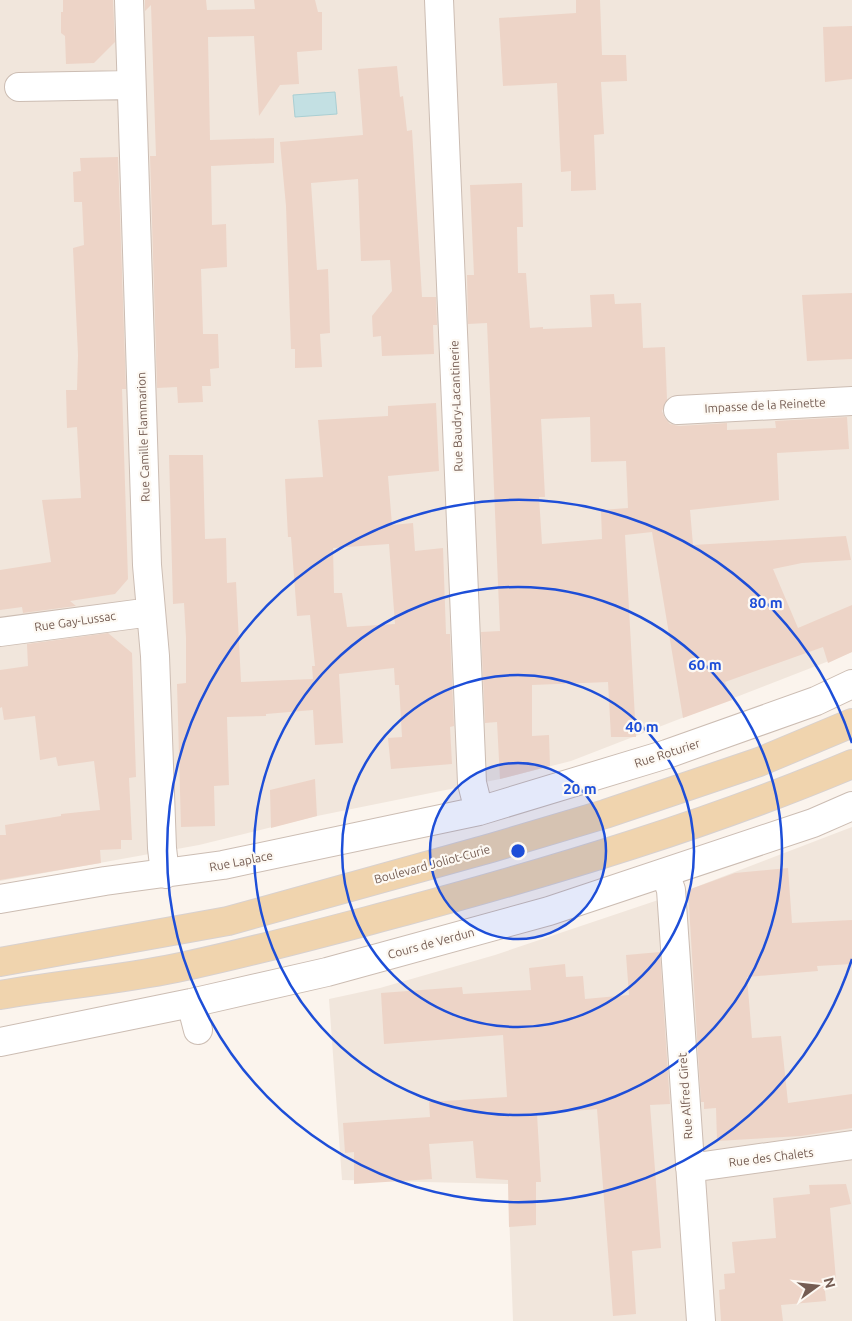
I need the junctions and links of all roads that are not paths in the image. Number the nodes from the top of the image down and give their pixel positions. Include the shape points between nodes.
1 (130, 0) edge
2 (439, 0) edge
3 (131, 84) junction
4 (19, 87) dead end
5 (852, 401) edge
6 (678, 410) dead end
7 (150, 612) junction
8 (0, 632) edge
9 (852, 684) edge
10 (852, 722) edge
11 (852, 764) edge
12 (852, 806) edge
13 (479, 811) junction
14 (665, 873) junction
15 (166, 874) junction
16 (0, 900) edge
17 (0, 962) edge
18 (175, 968) junction
19 (0, 995) edge
20 (192, 1003) junction
21 (0, 1009) edge
22 (198, 1030) dead end
23 (0, 1042) edge
24 (852, 1145) edge
25 (690, 1168) junction
26 (701, 1321) edge

1 - 3 street, Rue Camille Flammarion
2 - 13 street, Rue Baudry-Lacantinerie via 472,783
3 - 4 street
3 - 7 street, Rue Camille Flammarion
5 - 6 street, Impasse de la Reinette
7 - 8 street, Rue Gay-Lussac
7 - 15 street, Rue Camille Flammarion
9 - 13 street, Rue Roturier via 667,754
10 - 17 main road, Boulevard Joliot-Curie via 759,762 491,848 228,921
11 - 18 main road via 772,797 605,854 340,928
12 - 14 street, Cours de Verdun
13 - 15 street, Rue Laplace
14 - 20 street, Cours de Verdun via 539,914 327,972
14 - 25 street, Rue Alfred Giret via 671,890
15 - 16 street, Rue Laplace via 105,881
18 - 19 main road
18 - 21 main road via 60,999
20 - 22 street
20 - 23 street, Cours de Verdun
24 - 25 street, Rue des Chalets
25 - 26 street, Rue Alfred Giret

